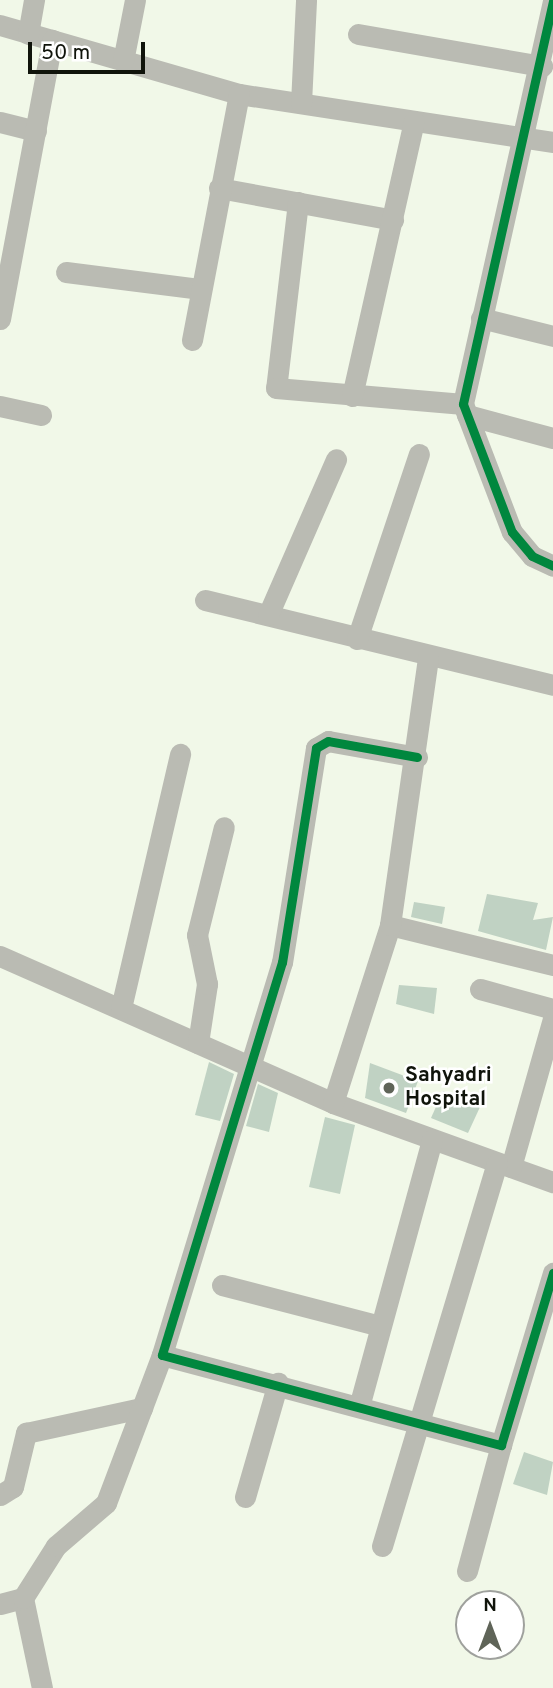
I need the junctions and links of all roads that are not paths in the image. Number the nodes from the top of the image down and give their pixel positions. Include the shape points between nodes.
1 (34, 0) edge
2 (135, 0) edge
3 (306, 0) edge
4 (552, 8) edge
5 (0, 25) edge
6 (28, 34) junction
7 (358, 34) dead end
8 (52, 40) junction
9 (122, 61) junction
10 (542, 66) junction
11 (239, 94) junction
12 (301, 103) junction
13 (414, 121) junction
14 (0, 122) edge
15 (36, 131) junction
16 (527, 138) junction
17 (553, 142) edge
18 (219, 188) junction
19 (298, 202) junction
20 (393, 220) junction
21 (66, 272) dead end
22 (201, 289) junction
23 (481, 318) junction
24 (0, 319) edge
25 (553, 336) edge
26 (192, 340) dead end
27 (352, 396) junction
28 (0, 406) edge
29 (465, 410) junction
30 (41, 415) dead end
31 (553, 438) edge
32 (419, 454) dead end
33 (336, 459) dead end
34 (553, 566) edge
35 (205, 600) dead end
36 (268, 615) junction
37 (356, 639) junction
38 (428, 658) junction
39 (553, 685) edge
40 (180, 754) dead end
41 (417, 757) junction
42 (224, 827) dead end
43 (390, 925) junction
44 (0, 956) edge
45 (553, 965) edge
46 (480, 989) dead end
47 (121, 1008) junction
48 (553, 1009) edge
49 (553, 1019) edge
50 (198, 1043) junction
51 (251, 1068) junction
52 (333, 1103) junction
53 (432, 1140) junction
54 (504, 1165) junction
55 (553, 1182) edge
56 (553, 1273) edge
57 (222, 1285) dead end
58 (380, 1326) junction
59 (162, 1355) junction
60 (278, 1383) junction
61 (360, 1403) junction
62 (142, 1408) junction
63 (416, 1420) junction
64 (501, 1445) junction
65 (0, 1495) edge
66 (245, 1497) dead end
67 (382, 1546) dead end
68 (467, 1572) dead end
69 (23, 1598) junction
70 (0, 1604) edge
71 (42, 1688) edge

1 - 6 street
2 - 9 street
3 - 12 street
4 - 10 street
5 - 6 street
6 - 8 street
7 - 10 street
8 - 9 street
8 - 15 street
9 - 11 street
10 - 16 street
11 - 12 street
11 - 18 street
12 - 13 street
13 - 16 street
13 - 20 street
14 - 15 street
15 - 24 street
16 - 17 street
16 - 23 street
18 - 19 street
18 - 22 street
19 - 20 street
19 - 27 street via 274,384 283,391
20 - 27 street
21 - 22 street
22 - 26 street
23 - 25 street
23 - 29 street
27 - 29 street
28 - 30 street
29 - 31 street
29 - 34 street via 512,532 532,556
32 - 37 street
33 - 36 street
35 - 36 street
36 - 37 street
37 - 38 street
38 - 39 street
38 - 41 street
40 - 47 street
41 - 43 street
41 - 51 street via 328,741 316,748 287,940
42 - 50 street via 197,935 207,984
43 - 45 street
43 - 52 street
44 - 47 street
46 - 48 street
47 - 50 street
49 - 54 street
50 - 51 street
51 - 52 street
51 - 59 street
52 - 53 street
53 - 54 street
53 - 58 street
54 - 55 street
54 - 63 street
56 - 64 street
57 - 58 street
58 - 61 street
59 - 60 street
59 - 62 street
60 - 61 street
60 - 66 street
61 - 63 street
62 - 65 street via 26,1433 13,1487
62 - 69 street via 106,1503 56,1546
63 - 64 street
63 - 67 street
64 - 68 street
69 - 70 street
69 - 71 street

